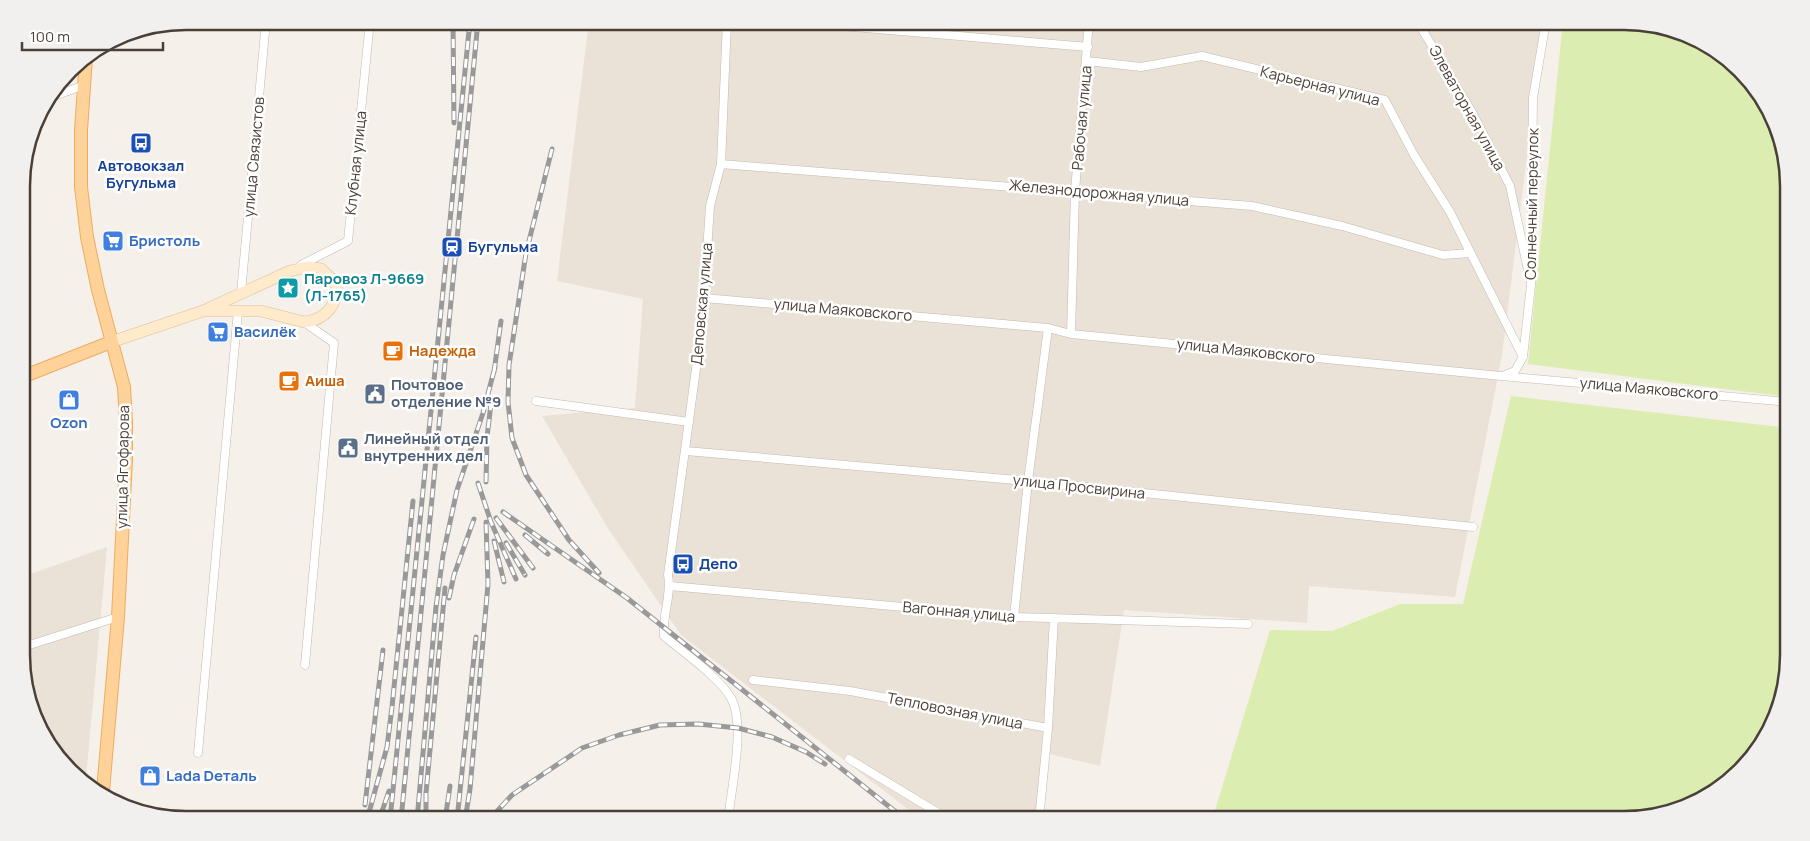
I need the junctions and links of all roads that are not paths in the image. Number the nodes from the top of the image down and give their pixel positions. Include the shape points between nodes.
1 (265, 30) edge
2 (369, 30) edge
3 (727, 30) edge
4 (889, 30) edge
5 (1089, 30) edge
6 (1422, 30) edge
7 (1544, 30) edge
8 (1088, 47) junction
9 (1087, 61) junction
10 (86, 67) edge
11 (85, 85) junction
12 (60, 94) edge
13 (721, 164) junction
14 (1075, 191) junction
15 (1470, 253) junction
16 (290, 271) junction
17 (1531, 285) junction
18 (241, 293) junction
19 (704, 298) junction
20 (203, 311) junction
21 (238, 311) junction
22 (304, 322) junction
23 (1048, 328) junction
24 (1070, 334) junction
25 (111, 342) junction
26 (1523, 358) junction
27 (30, 375) edge
28 (1502, 376) junction
29 (536, 401) dead end
30 (1780, 401) edge
31 (689, 422) junction
32 (686, 451) junction
33 (1028, 482) junction
34 (1473, 527) dead end
35 (670, 586) junction
36 (118, 617) junction
37 (1014, 617) junction
38 (1054, 618) junction
39 (1248, 624) dead end
40 (30, 645) edge
41 (305, 665) dead end
42 (753, 680) dead end
43 (1048, 728) junction
44 (198, 753) dead end
45 (850, 759) dead end
46 (103, 786) edge
47 (729, 811) edge
48 (935, 811) edge
49 (1040, 811) edge

1 - 18 street, улица Связистов
2 - 16 street, Клубная улица via 348,241
3 - 13 street, Деповская улица
4 - 8 street
5 - 8 street, Рабочая улица
6 - 17 street, Элеваторная улица via 1472,112 1510,186
7 - 17 street, Солнечный переулок via 1533,98
8 - 9 street, Рабочая улица
9 - 14 street, Рабочая улица
9 - 15 street, Карьерная улица via 1140,67 1202,56 1385,100
10 - 11 main road, улица Ягофарова
11 - 12 street
11 - 25 main road, улица Ягофарова via 80,130 81,187 87,237
13 - 14 street, Железнодорожная улица
13 - 19 street, Деповская улица via 710,206
14 - 15 street, Железнодорожная улица via 1252,206 1342,226 1443,256
14 - 24 street, Рабочая улица
15 - 26 street, Карьерная улица
16 - 18 street
16 - 22 street via 308,267 321,269 336,283 336,296 330,310 317,320
17 - 26 street, Солнечный переулок
18 - 20 street
19 - 23 street, улица Маяковского
19 - 31 street, Деповская улица
20 - 21 street
20 - 25 street
21 - 22 street via 260,311
21 - 44 street
22 - 41 street via 334,343
23 - 24 street, улица Маяковского
23 - 33 street
24 - 28 street, улица Маяковского
25 - 27 main road
25 - 36 main road, улица Ягофарова via 124,387 126,422
26 - 28 street via 1515,370
28 - 30 street, улица Маяковского
29 - 31 street
31 - 32 street, Деповская улица
32 - 33 street, улица Просвирина
32 - 35 street, Деповская улица via 668,575
33 - 34 street, улица Просвирина
33 - 37 street
35 - 37 street, Вагонная улица
35 - 47 street, Деповская улица via 664,636 722,686 736,711 737,742
36 - 40 street
36 - 46 main road, улица Ягофарова
37 - 38 street, Вагонная улица
38 - 39 street, Вагонная улица
38 - 43 street
42 - 43 street, Тепловозная улица via 850,691
43 - 49 street
45 - 48 street

